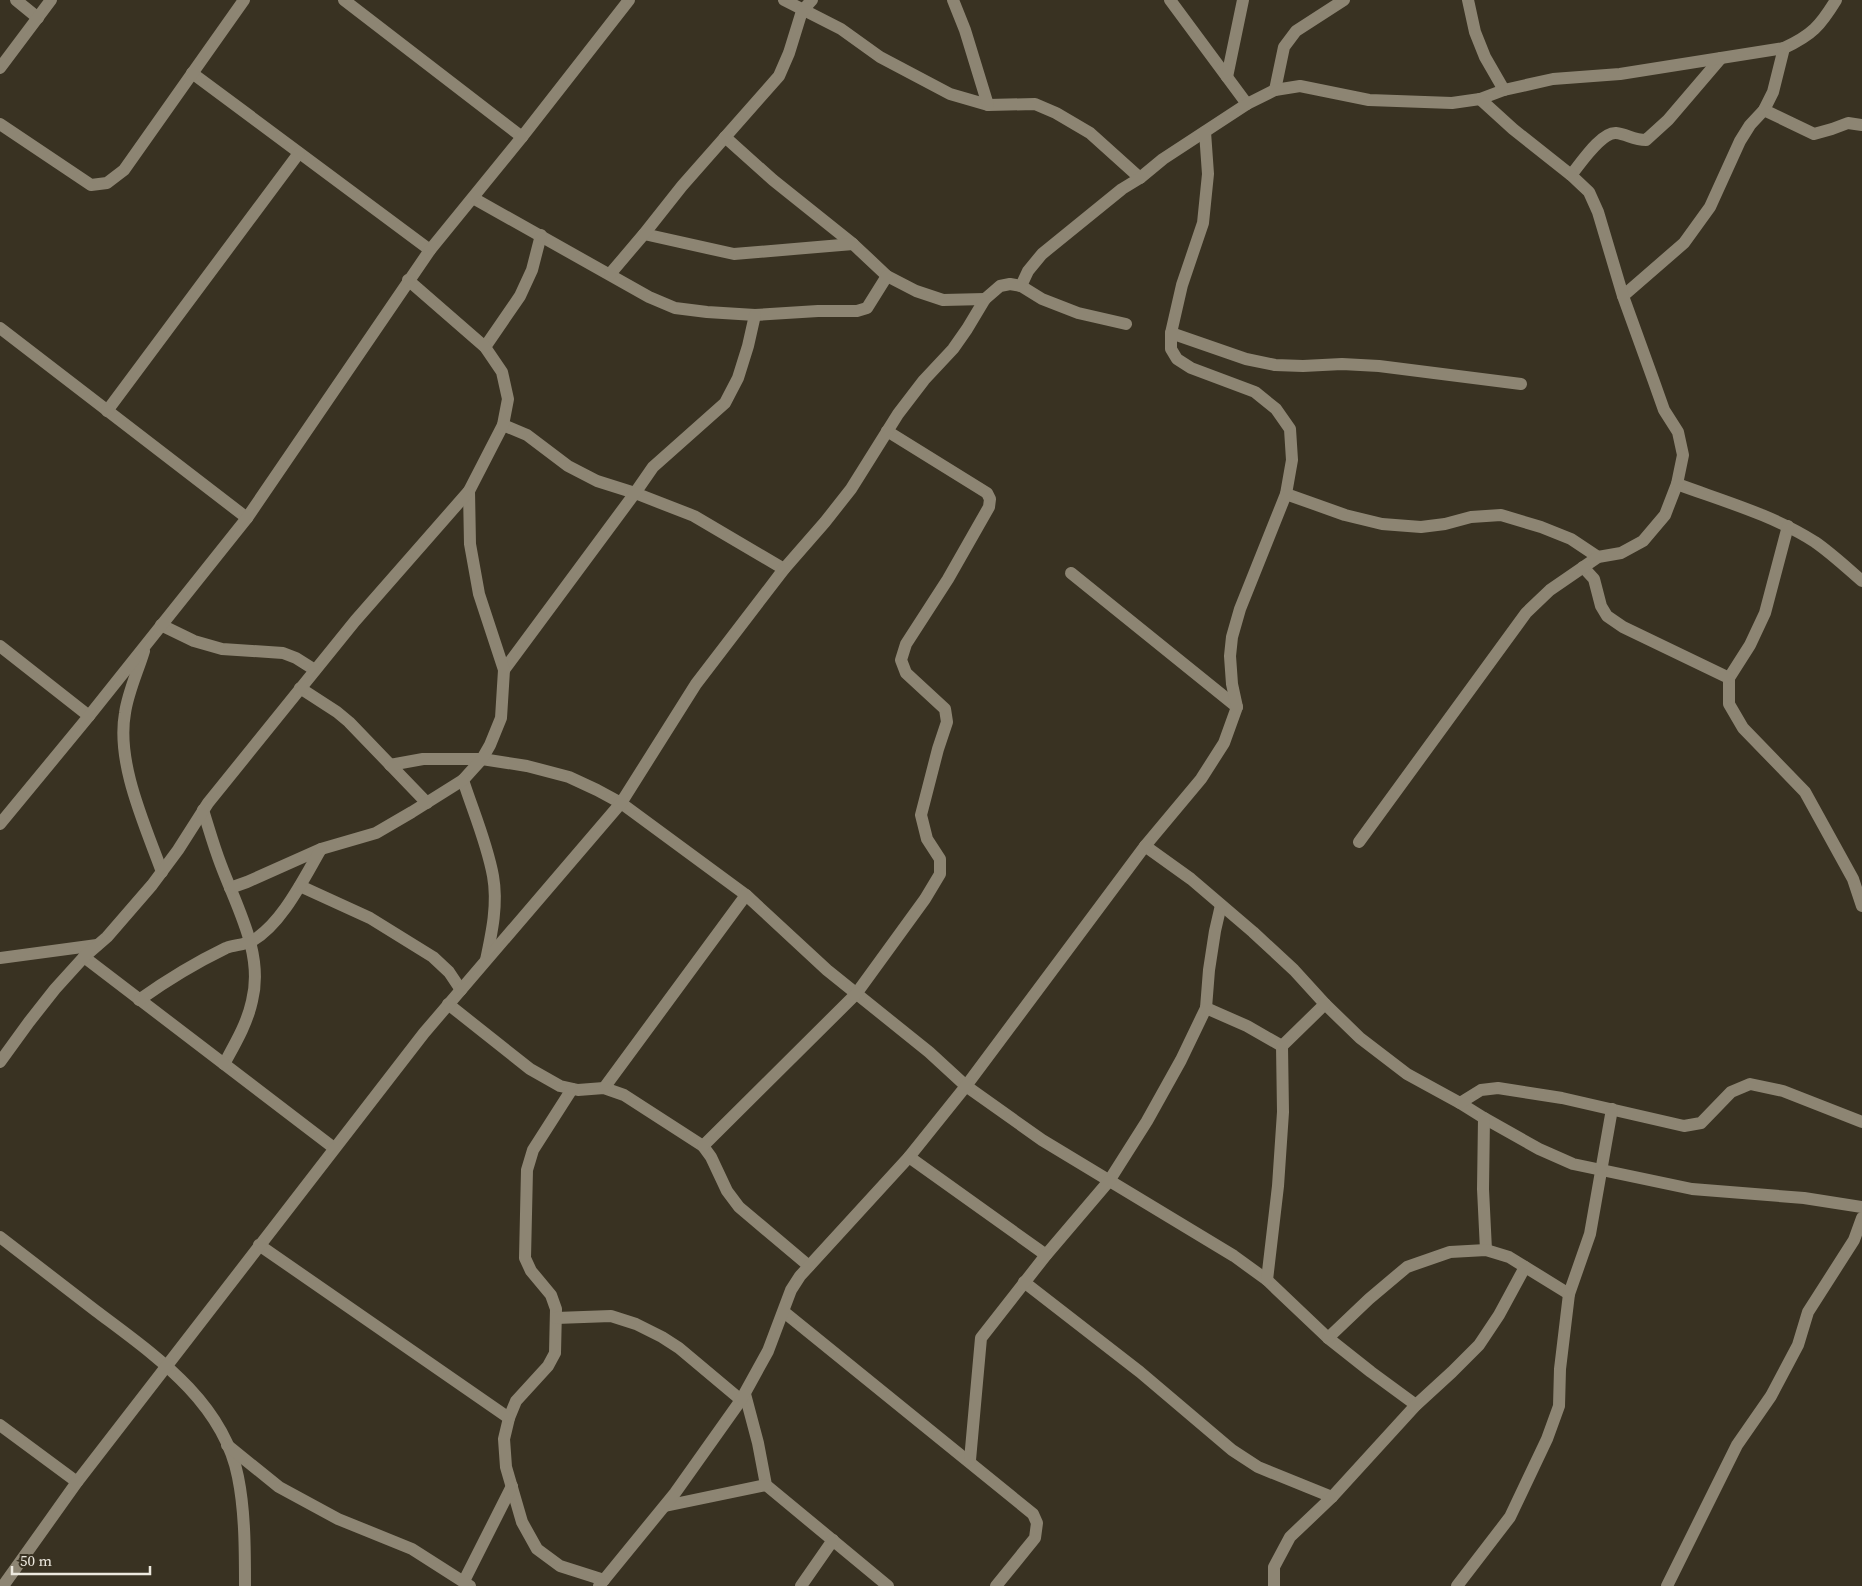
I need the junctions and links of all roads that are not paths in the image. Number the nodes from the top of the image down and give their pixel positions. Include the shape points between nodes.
1 (16, 0) edge
2 (52, 0) edge
3 (244, 0) edge
4 (344, 0) edge
5 (629, 0) edge
6 (784, 0) edge
7 (812, 0) edge
8 (953, 0) edge
9 (1170, 0) edge
10 (1243, 0) edge
11 (1344, 0) edge
12 (1468, 0) edge
13 (1836, 0) edge
14 (802, 11) junction
15 (38, 18) junction
16 (1784, 48) junction
17 (1722, 58) junction
18 (0, 68) edge
19 (192, 73) junction
20 (1227, 77) junction
21 (1275, 90) junction
22 (1504, 90) junction
23 (1480, 99) junction
24 (1247, 104) junction
25 (988, 105) junction
26 (1764, 110) junction
27 (0, 124) edge
28 (1862, 125) edge
29 (1205, 132) junction
30 (522, 137) junction
31 (725, 138) junction
32 (298, 152) junction
33 (1571, 175) junction
34 (1140, 178) junction
35 (473, 198) junction
36 (644, 234) junction
37 (541, 235) junction
38 (854, 244) junction
39 (430, 250) junction
40 (610, 274) junction
41 (887, 276) junction
42 (408, 280) junction
43 (1021, 286) junction
44 (1623, 296) junction
45 (984, 299) junction
46 (755, 315) junction
47 (1126, 324) dead end
48 (0, 328) edge
49 (1171, 333) junction
50 (485, 347) junction
51 (1521, 384) dead end
52 (108, 410) junction
53 (504, 425) junction
54 (887, 431) junction
55 (1676, 484) junction
56 (469, 491) junction
57 (635, 493) junction
58 (1286, 494) junction
59 (247, 518) junction
60 (1788, 526) junction
61 (1598, 557) junction
62 (1582, 567) junction
63 (784, 569) junction
64 (1070, 573) dead end
65 (1862, 581) edge
66 (161, 625) junction
67 (147, 642) junction
68 (0, 646) edge
69 (315, 670) junction
70 (504, 670) junction
71 (1729, 678) junction
72 (300, 688) junction
73 (1237, 707) junction
74 (89, 716) junction
75 (482, 760) junction
76 (390, 765) junction
77 (463, 780) junction
78 (427, 803) junction
79 (621, 803) junction
80 (203, 810) junction
81 (0, 824) edge
82 (1359, 842) dead end
83 (1145, 846) junction
84 (321, 850) junction
85 (162, 872) junction
86 (300, 886) junction
87 (230, 888) junction
88 (746, 895) junction
89 (1222, 905) junction
90 (1862, 906) edge
91 (251, 941) junction
92 (97, 945) junction
93 (84, 957) junction
94 (0, 958) edge
95 (486, 960) junction
96 (460, 990) junction
97 (856, 994) junction
98 (139, 1000) junction
99 (448, 1004) junction
100 (1325, 1004) junction
101 (1206, 1008) junction
102 (1282, 1046) junction
103 (0, 1062) edge
104 (224, 1064) junction
105 (966, 1086) junction
106 (604, 1088) junction
107 (572, 1089) junction
108 (1460, 1102) junction
109 (1612, 1110) junction
110 (1484, 1118) junction
111 (1862, 1122) edge
112 (703, 1146) junction
113 (334, 1148) junction
114 (909, 1158) junction
115 (1602, 1170) junction
116 (1109, 1181) junction
117 (1862, 1207) edge
118 (1862, 1218) edge
119 (0, 1237) edge
120 (259, 1245) junction
121 (1486, 1250) junction
122 (1046, 1255) junction
123 (809, 1266) junction
124 (1525, 1267) junction
125 (1267, 1280) junction
126 (1024, 1282) junction
127 (1569, 1294) junction
128 (784, 1312) junction
129 (556, 1318) junction
130 (1328, 1338) junction
131 (166, 1364) junction
132 (743, 1397) junction
133 (1416, 1405) junction
134 (509, 1418) junction
135 (0, 1425) edge
136 (227, 1445) junction
137 (970, 1460) junction
138 (77, 1482) junction
139 (766, 1485) junction
140 (512, 1486) junction
141 (1332, 1497) junction
142 (665, 1506) junction
143 (832, 1540) junction
144 (601, 1583) edge
145 (467, 1584) edge
146 (5, 1585) edge
147 (245, 1586) edge
148 (801, 1586) edge
149 (888, 1586) edge
150 (996, 1586) edge
151 (1274, 1586) edge
152 (1457, 1586) edge
153 (1667, 1586) edge

1 - 15 street
2 - 15 street
3 - 19 street
4 - 30 street
5 - 30 street
6 - 14 street
7 - 14 street
8 - 25 street
9 - 20 street
10 - 20 street
11 - 21 street via 1296,31 1284,48
12 - 22 street via 1475,32
13 - 16 street via 1817,28
14 - 25 street via 841,29 880,57 950,94
14 - 31 street via 789,54 778,76
15 - 18 street
16 - 17 street
16 - 26 street via 1773,92
17 - 22 street via 1620,74 1553,78
17 - 33 street via 1668,120 1646,140 1616,133 1605,136
19 - 27 street via 124,170 107,183 91,185
19 - 32 street
20 - 24 street
21 - 23 street via 1300,86 1369,100 1452,103
21 - 24 street
22 - 23 street
23 - 33 street via 1513,130
24 - 29 street
25 - 34 street via 1035,104 1056,114 1090,133
26 - 28 street via 1814,134 1848,123
26 - 44 street via 1740,141 1710,207 1690,236
29 - 34 street
29 - 49 street via 1208,174 1203,223 1182,285
30 - 35 street
31 - 36 street
31 - 38 street
32 - 39 street
32 - 52 street
33 - 44 street via 1589,192 1598,212
34 - 43 street via 1042,254
35 - 37 street
35 - 39 street
36 - 38 street via 734,254
36 - 40 street
37 - 40 street
37 - 50 street via 532,270 520,296
38 - 41 street
39 - 42 street
40 - 46 street via 675,308
41 - 45 street via 943,300
41 - 46 street via 866,308 857,311
42 - 50 street
42 - 59 street
43 - 45 street via 1000,286
43 - 47 street via 1042,299 1078,313
44 - 55 street via 1664,410 1678,432 1683,455
45 - 54 street via 953,349 924,380
46 - 57 street via 738,378 724,402 653,467
48 - 52 street
49 - 51 street via 1246,359 1275,365 1379,366
49 - 58 street via 1171,349 1177,359 1191,368 1255,392 1276,409 1290,429 1292,460
50 - 53 street via 502,372 508,399
52 - 59 street
53 - 56 street
53 - 57 street via 527,435 568,466 597,481
54 - 63 street via 851,489
54 - 97 street via 987,493 990,499 968,545 906,644 901,660 906,673 945,709 947,722 921,815 927,839 940,859 940,874
55 - 60 street
55 - 61 street via 1665,515 1642,541 1621,553
56 - 69 street
56 - 70 street via 470,544 479,594
57 - 63 street via 694,516
57 - 70 street
58 - 61 street via 1382,524 1421,527 1501,515 1541,527
58 - 73 street via 1232,636 1230,656
59 - 66 street
60 - 65 street via 1816,542
60 - 71 street via 1766,613
61 - 62 street
62 - 71 street via 1594,579 1600,606 1607,616 1630,631
62 - 82 street via 1550,590 1526,613
63 - 79 street via 696,684
64 - 73 street
66 - 67 street
66 - 69 street via 194,641 222,649 283,653
67 - 74 street
67 - 85 street via 124,713 124,750 130,780
68 - 74 street
69 - 72 street
70 - 75 street via 501,718
71 - 90 street via 1729,704 1743,728 1805,792 1853,879
72 - 76 street via 337,712
72 - 80 street
73 - 83 street via 1224,743 1201,779
74 - 81 street
75 - 76 street via 423,759
75 - 77 street
75 - 79 street via 527,766 569,777
76 - 78 street
77 - 78 street
77 - 95 street via 493,877 494,920
78 - 84 street via 376,833
79 - 88 street
79 - 95 street
80 - 85 street
80 - 87 street
83 - 89 street
83 - 105 street
84 - 86 street
84 - 87 street
85 - 92 street
86 - 91 street via 278,916
86 - 96 street via 370,918 433,957 449,972
87 - 91 street
88 - 97 street
88 - 106 street
89 - 100 street via 1294,970
89 - 101 street via 1209,970
91 - 98 street via 228,947 204,959
91 - 104 street via 253,1000 242,1031
92 - 93 street
92 - 94 street
93 - 98 street
93 - 103 street via 28,1022
95 - 96 street
96 - 99 street
97 - 105 street
97 - 112 street
98 - 104 street
99 - 107 street via 530,1068 560,1086
99 - 113 street
100 - 102 street
100 - 108 street via 1360,1038 1407,1074
101 - 102 street
101 - 116 street via 1147,1121
102 - 125 street via 1283,1112
104 - 113 street
105 - 114 street
105 - 116 street via 1042,1140
106 - 107 street
106 - 112 street via 624,1095
107 - 129 street via 533,1150 527,1170 525,1258 531,1271 552,1295
108 - 109 street via 1481,1090 1498,1088
108 - 110 street
109 - 111 street via 1684,1126 1701,1123 1731,1092 1750,1084 1783,1091
109 - 115 street
110 - 115 street via 1573,1164
110 - 121 street
112 - 123 street via 727,1191 740,1207
113 - 120 street
114 - 122 street
114 - 123 street
115 - 117 street via 1692,1189 1804,1198
115 - 127 street via 1590,1234
116 - 122 street
116 - 125 street via 1192,1229
118 - 153 street via 1854,1240 1808,1312 1798,1345 1771,1396 1737,1445
119 - 131 street
120 - 131 street
120 - 134 street
121 - 124 street via 1509,1257
121 - 130 street via 1450,1252 1407,1267
122 - 126 street
123 - 128 street via 791,1290
124 - 127 street
124 - 133 street via 1479,1345
125 - 130 street
126 - 137 street via 981,1338
126 - 141 street via 1140,1372 1232,1450 1258,1467
127 - 152 street via 1559,1406 1547,1439 1510,1517
128 - 132 street via 768,1351
128 - 137 street
129 - 132 street via 611,1316 636,1324 679,1348
129 - 134 street via 555,1353 548,1366 516,1401
130 - 133 street
131 - 136 street via 207,1410
131 - 138 street
132 - 139 street via 758,1443
132 - 142 street
133 - 141 street
134 - 140 street via 504,1439 506,1467
135 - 138 street
136 - 145 street via 279,1487 338,1519 412,1549
136 - 147 street via 238,1476
137 - 150 street via 1026,1507 1037,1522 1035,1538
138 - 146 street
139 - 142 street
139 - 143 street
140 - 144 street via 522,1522 537,1549 560,1566
140 - 145 street
141 - 151 street via 1290,1537 1274,1567
142 - 144 street
143 - 148 street
143 - 149 street

